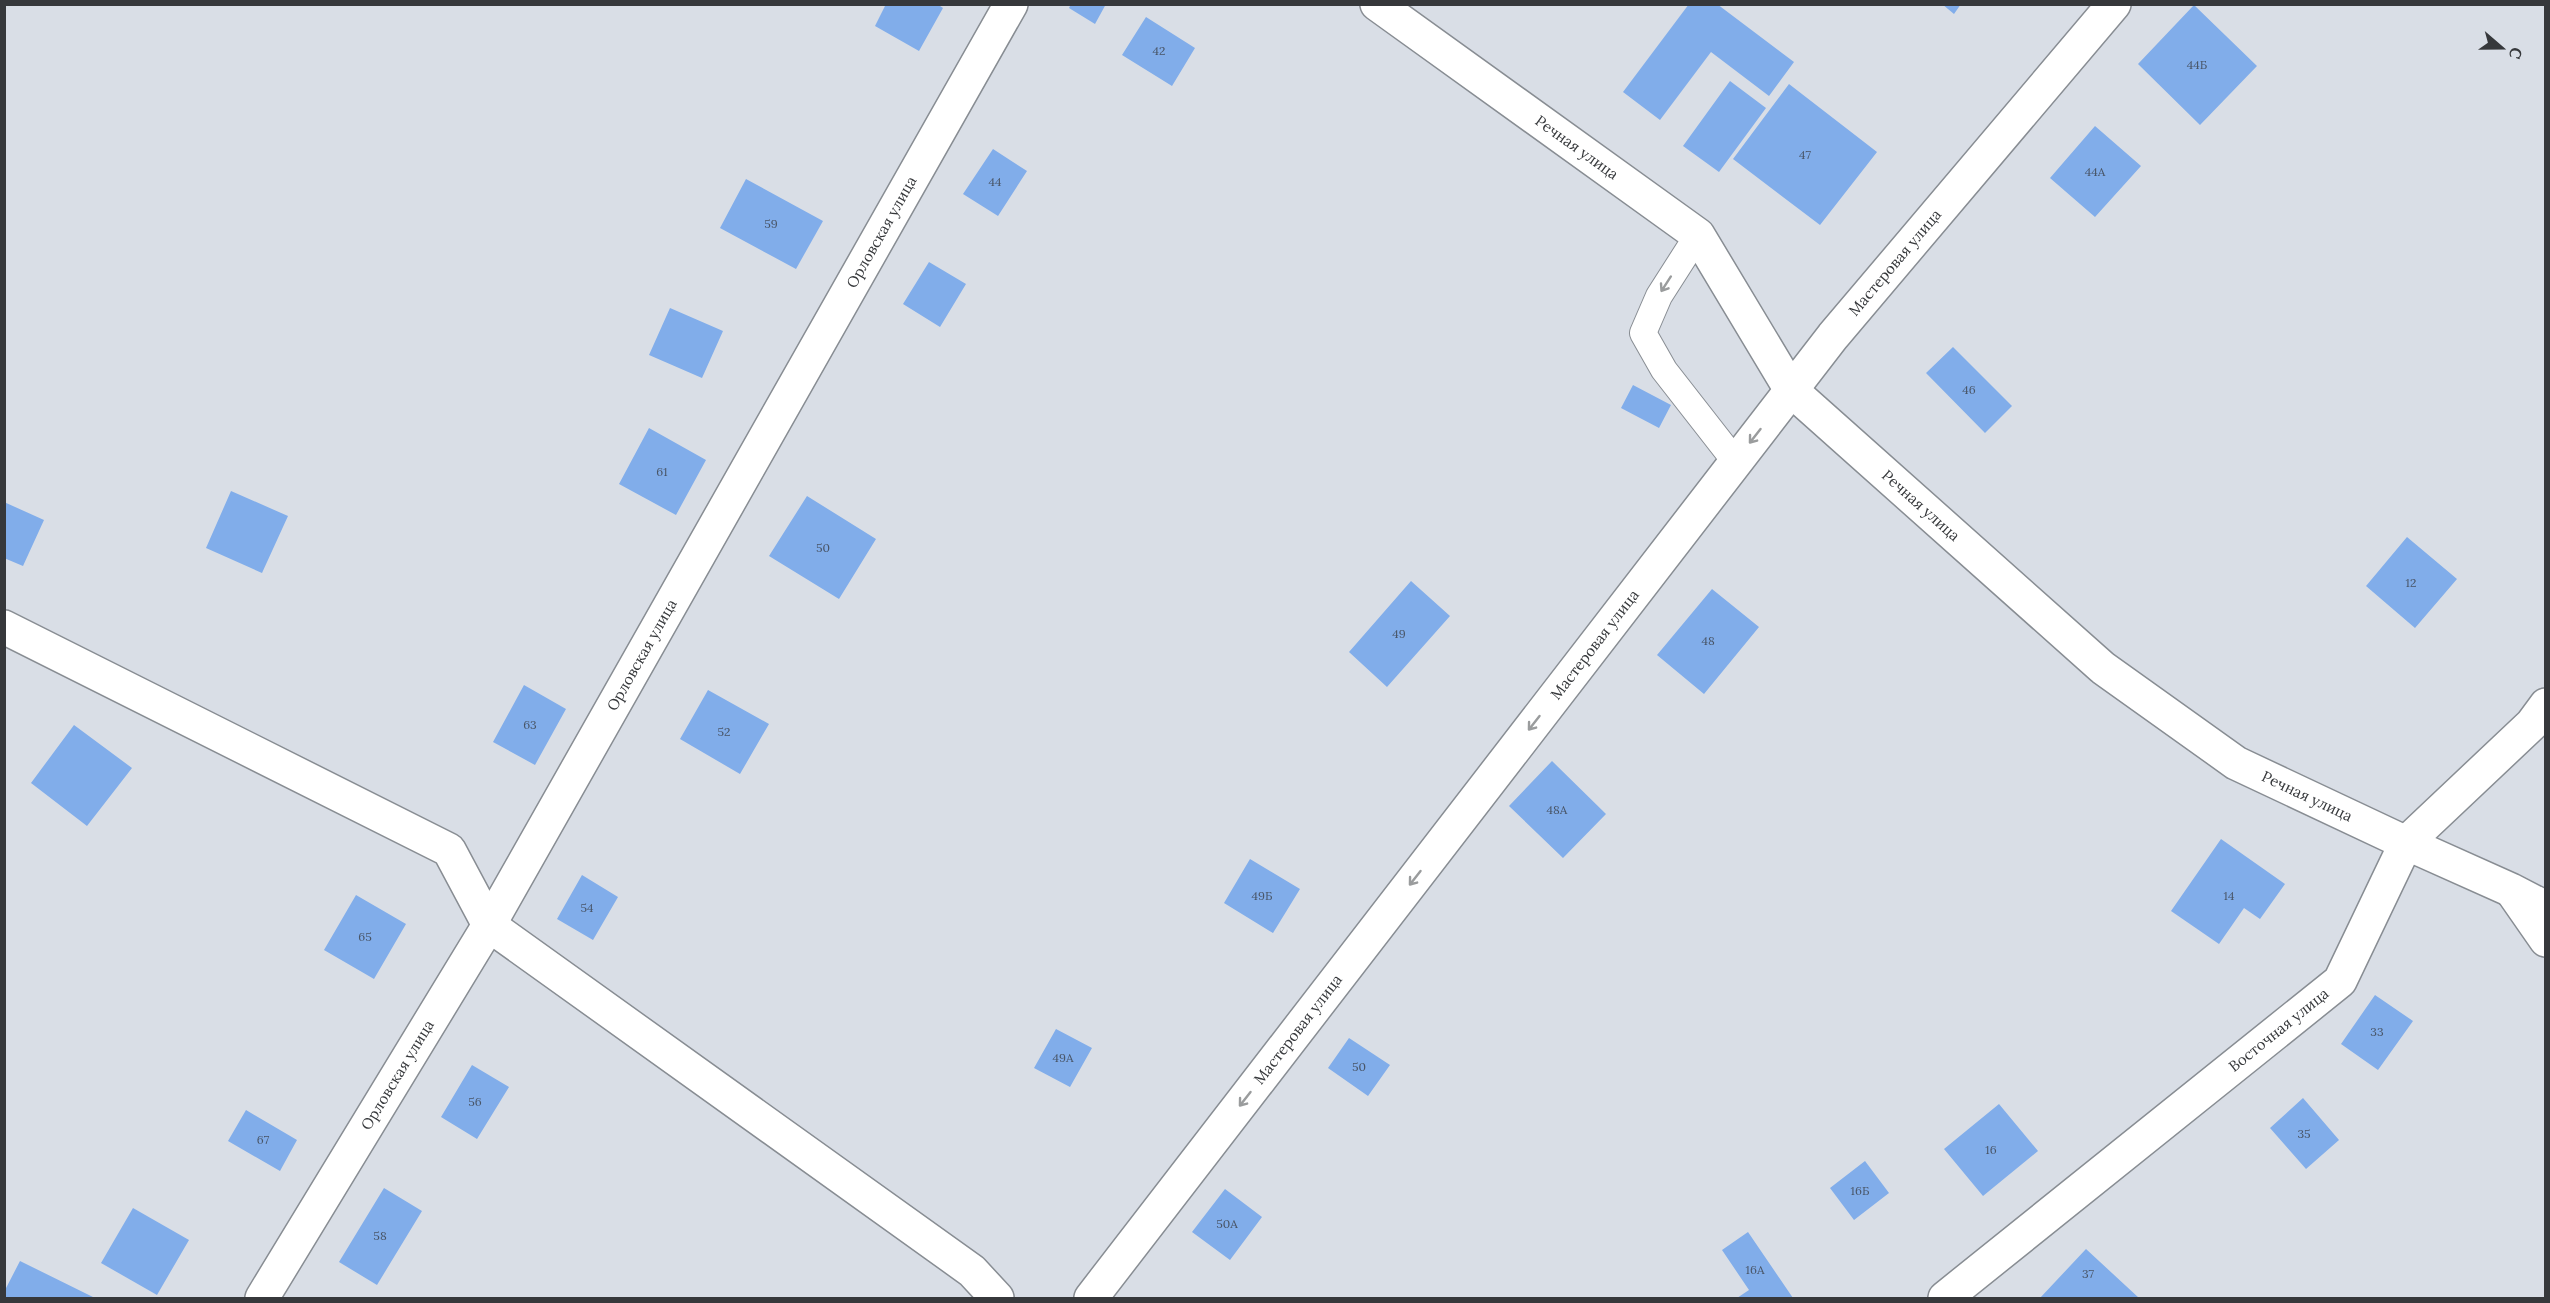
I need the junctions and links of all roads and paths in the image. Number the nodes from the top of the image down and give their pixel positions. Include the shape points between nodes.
1 (1011, 4) edge
2 (1377, 4) edge
3 (2114, 4) edge
4 (1698, 235) junction
5 (1791, 390) junction
6 (1735, 461) junction
7 (4, 627) edge
8 (2546, 705) edge
9 (2406, 843) junction
10 (2511, 890) junction
11 (2546, 908) edge
12 (489, 925) junction
13 (2546, 940) edge
14 (1096, 1298) edge
15 (262, 1299) edge
16 (997, 1299) edge
17 (1945, 1299) edge

1 - 12 street, Орловская улица
2 - 4 street, Речная улица
3 - 5 street, Мастеровая улица
4 - 5 street, Речная улица
4 -> 6 lane via 1659,296 1643,333 1664,370
5 -> 6 street, Мастеровая улица
5 - 9 street, Речная улица via 2103,668 2236,763
6 -> 14 street, Мастеровая улица
7 - 12 street via 449,850
8 - 9 street, Восточная улица via 2532,724
9 - 10 street, Речная улица
9 - 17 street, Восточная улица via 2340,981
10 - 11 street, Речная улица
10 - 13 street
12 - 15 street, Орловская улица
12 - 16 street via 972,1271

